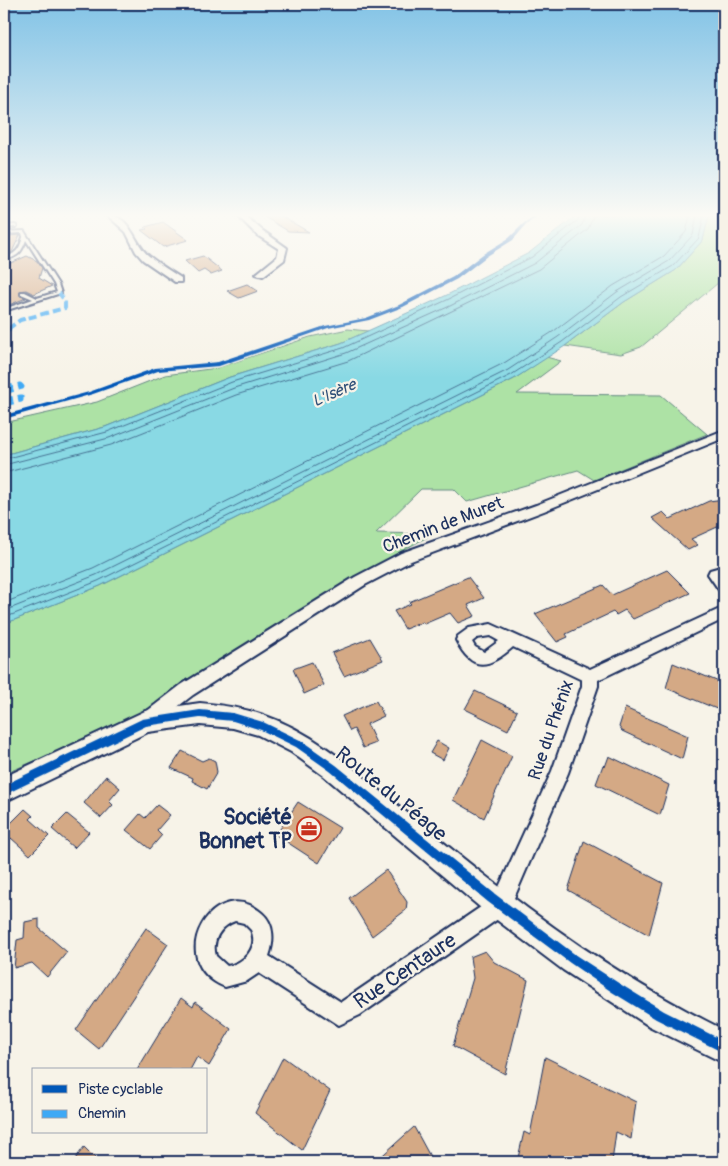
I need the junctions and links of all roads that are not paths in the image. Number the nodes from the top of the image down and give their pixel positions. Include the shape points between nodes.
1 (47, 269) edge
2 (163, 269) edge
3 (266, 269) edge
4 (260, 274) dead end
5 (178, 280) dead end
6 (23, 293) dead end
7 (43, 298) junction
8 (4, 310) edge
9 (724, 434) edge
10 (724, 571) edge
11 (724, 586) edge
12 (724, 614) edge
13 (510, 640) dead end
14 (590, 676) junction
15 (146, 722) junction
16 (4, 790) edge
17 (501, 905) junction
18 (257, 960) dead end
19 (724, 1047) edge

1 - 7 lane via 59,293
2 - 5 street
3 - 4 street
6 - 7 lane via 36,299
7 - 8 lane
9 - 15 street, Chemin de Muret via 550,505 406,557 360,581 188,690
10 - 11 street via 715,574
12 - 14 street, Rue du Phénix
13 - 14 street
14 - 17 street, Rue du Phénix via 590,686 560,773
15 - 16 street, Route du Péage
15 - 17 street, Route du Péage via 200,714 233,717 264,726 299,744
17 - 18 street, Rue Centaure via 353,1008 339,1014
17 - 19 street, Route du Péage via 596,975 661,1015

